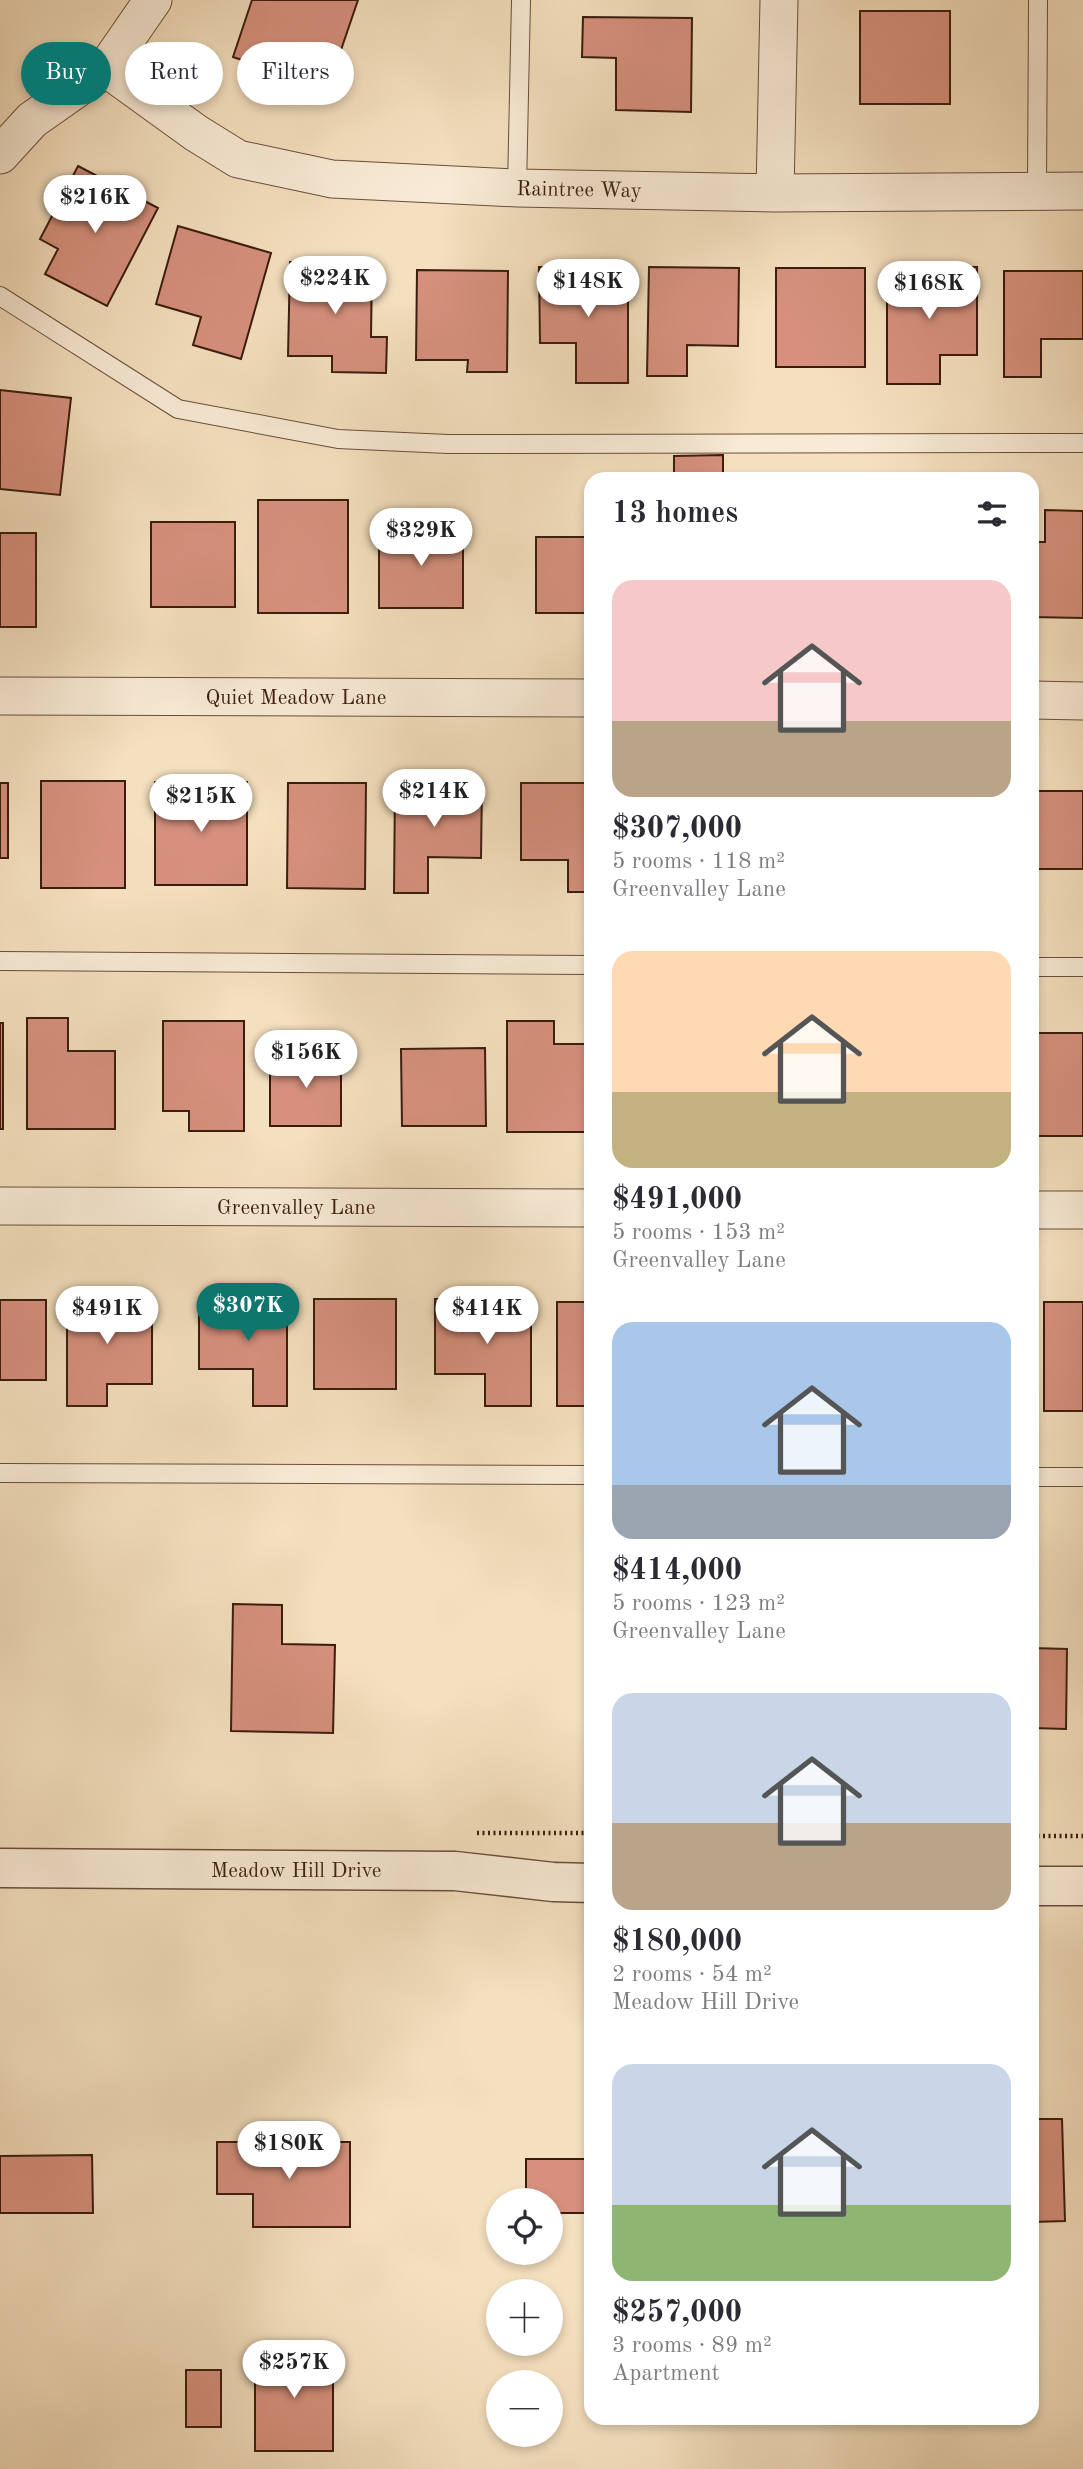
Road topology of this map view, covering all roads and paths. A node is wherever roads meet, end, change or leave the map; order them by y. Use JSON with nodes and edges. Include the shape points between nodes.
{"nodes":[{"id":1,"x":153,"y":0,"type":"edge"},
{"id":2,"x":521,"y":0,"type":"edge"},
{"id":3,"x":779,"y":0,"type":"edge"},
{"id":4,"x":1038,"y":0,"type":"edge"},
{"id":5,"x":111,"y":61,"type":"edge"},
{"id":6,"x":111,"y":72,"type":"edge"},
{"id":7,"x":53,"y":105,"type":"edge"},
{"id":8,"x":0,"y":155,"type":"edge"},
{"id":9,"x":517,"y":188,"type":"junction"},
{"id":10,"x":1083,"y":191,"type":"edge"},
{"id":11,"x":1037,"y":192,"type":"junction"},
{"id":12,"x":775,"y":193,"type":"junction"},
{"id":13,"x":0,"y":296,"type":"edge"},
{"id":14,"x":1083,"y":443,"type":"edge"},
{"id":15,"x":0,"y":696,"type":"edge"},
{"id":16,"x":584,"y":698,"type":"edge"},
{"id":17,"x":1039,"y":701,"type":"edge"},
{"id":18,"x":1083,"y":701,"type":"edge"},
{"id":19,"x":0,"y":961,"type":"edge"},
{"id":20,"x":584,"y":965,"type":"edge"},
{"id":21,"x":1039,"y":967,"type":"edge"},
{"id":22,"x":1083,"y":967,"type":"edge"},
{"id":23,"x":0,"y":1206,"type":"edge"},
{"id":24,"x":584,"y":1208,"type":"edge"},
{"id":25,"x":1039,"y":1210,"type":"edge"},
{"id":26,"x":1083,"y":1210,"type":"edge"},
{"id":27,"x":0,"y":1473,"type":"edge"},
{"id":28,"x":584,"y":1475,"type":"edge"},
{"id":29,"x":1039,"y":1477,"type":"edge"},
{"id":30,"x":1083,"y":1477,"type":"edge"},
{"id":31,"x":1039,"y":1836,"type":"edge"},
{"id":32,"x":1083,"y":1836,"type":"edge"},
{"id":33,"x":0,"y":1868,"type":"edge"},
{"id":34,"x":584,"y":1883,"type":"edge"},
{"id":35,"x":1039,"y":1886,"type":"edge"},
{"id":36,"x":1083,"y":1886,"type":"edge"}],
"edges":[{"from":1,"to":5,"type":"street"},
{"from":2,"to":9,"type":"lane"},
{"from":3,"to":12,"type":"street"},
{"from":4,"to":11,"type":"lane"},
{"from":6,"to":9,"type":"street","name":"Raintree Way","via":[[238,159],[332,179]]},
{"from":7,"to":8,"type":"street","via":[[32,120]]},
{"from":9,"to":12,"type":"street","name":"Raintree Way"},
{"from":10,"to":11,"type":"street","name":"Raintree Way"},
{"from":11,"to":12,"type":"street","name":"Raintree Way"},
{"from":13,"to":14,"type":"lane","via":[[178,409],[338,439],[448,444]]},
{"from":15,"to":16,"type":"street","name":"Quiet Meadow Lane"},
{"from":17,"to":18,"type":"street"},
{"from":19,"to":20,"type":"lane"},
{"from":21,"to":22,"type":"lane"},
{"from":23,"to":24,"type":"street","name":"Greenvalley Lane"},
{"from":25,"to":26,"type":"street"},
{"from":27,"to":28,"type":"lane"},
{"from":29,"to":30,"type":"lane"},
{"from":31,"to":32,"type":"path"},
{"from":33,"to":34,"type":"street","name":"Meadow Hill Drive","via":[[455,1871]]},
{"from":35,"to":36,"type":"street"}]}
